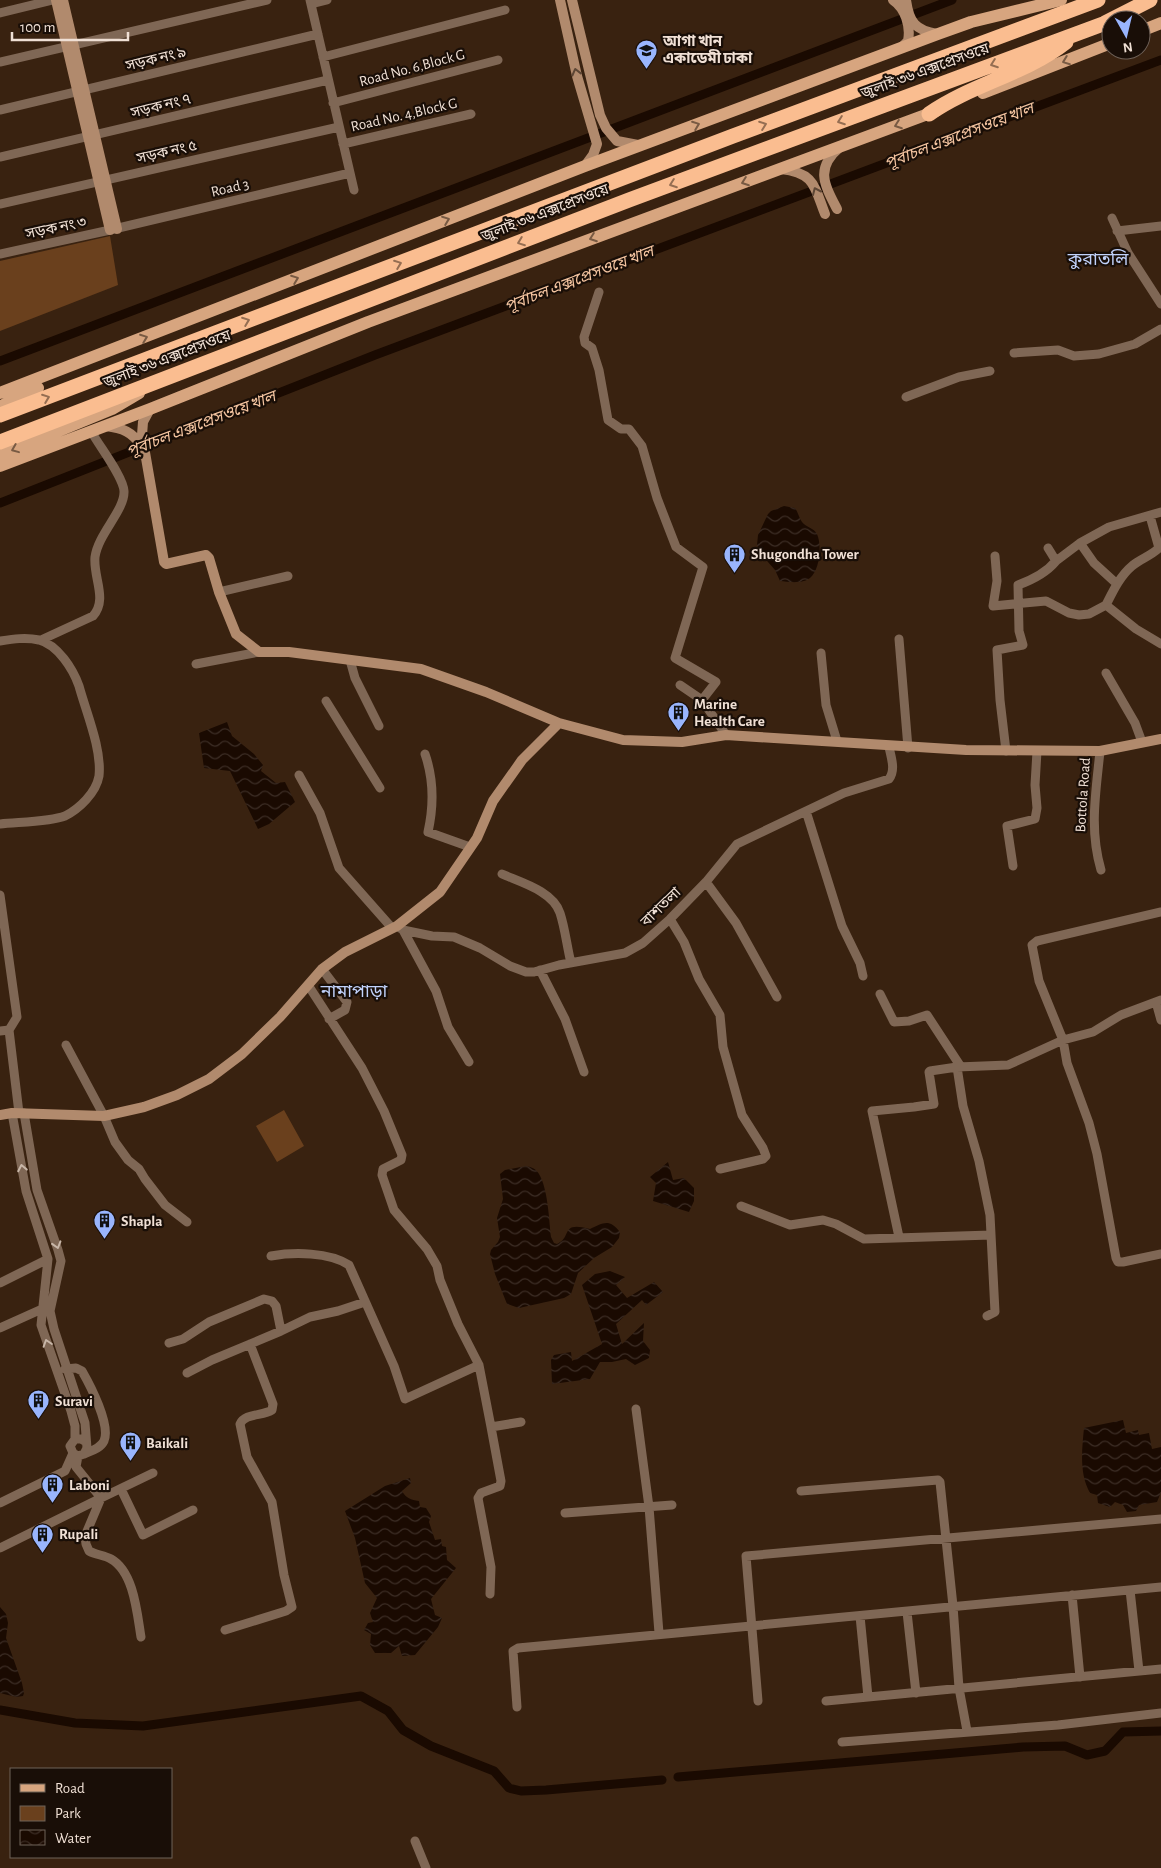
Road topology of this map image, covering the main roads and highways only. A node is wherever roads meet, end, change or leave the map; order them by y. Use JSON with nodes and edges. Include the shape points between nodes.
{"nodes":[{"id":1,"x":1061,"y":0,"type":"edge"},
{"id":2,"x":1098,"y":0,"type":"edge"},
{"id":3,"x":1150,"y":0,"type":"edge"},
{"id":4,"x":1161,"y":5,"type":"edge"},
{"id":5,"x":1131,"y":10,"type":"edge"},
{"id":6,"x":1145,"y":10,"type":"edge"},
{"id":7,"x":1101,"y":24,"type":"edge"},
{"id":8,"x":1084,"y":30,"type":"junction"},
{"id":9,"x":1101,"y":47,"type":"edge"},
{"id":10,"x":929,"y":114,"type":"junction"},
{"id":11,"x":122,"y":347,"type":"junction"},
{"id":12,"x":153,"y":384,"type":"junction"},
{"id":13,"x":0,"y":393,"type":"edge"},
{"id":14,"x":0,"y":407,"type":"edge"},
{"id":15,"x":0,"y":415,"type":"edge"},
{"id":16,"x":0,"y":442,"type":"edge"},
{"id":17,"x":0,"y":455,"type":"edge"},
{"id":18,"x":0,"y":466,"type":"edge"}],
"edges":[{"from":11,"to":1,"type":"main road","one_way":true,"via":[[585,166],[938,34],[971,22]]},
{"from":15,"to":2,"type":"highway","name":"জুলাই ৩৬ এক্সপ্রেসওয়ে","one_way":true},
{"from":3,"to":5,"type":"highway"},
{"from":4,"to":6,"type":"highway"},
{"from":7,"to":8,"type":"highway","name":"জুলাই ৩৬ এক্সপ্রেসওয়ে"},
{"from":8,"to":10,"type":"highway","via":[[1042,60],[953,99]]},
{"from":8,"to":12,"type":"highway","name":"জুলাই ৩৬ এক্সপ্রেসওয়ে","one_way":true,"via":[[629,200]]},
{"from":9,"to":10,"type":"main road","one_way":true},
{"from":10,"to":18,"type":"main road","one_way":true,"via":[[368,322]]},
{"from":11,"to":13,"type":"main road"},
{"from":11,"to":14,"type":"main road","via":[[106,358]]},
{"from":12,"to":16,"type":"highway","name":"জুলাই ৩৬ এক্সপ্রেসওয়ে"},
{"from":12,"to":17,"type":"main road","one_way":true,"via":[[112,409]]}]}
